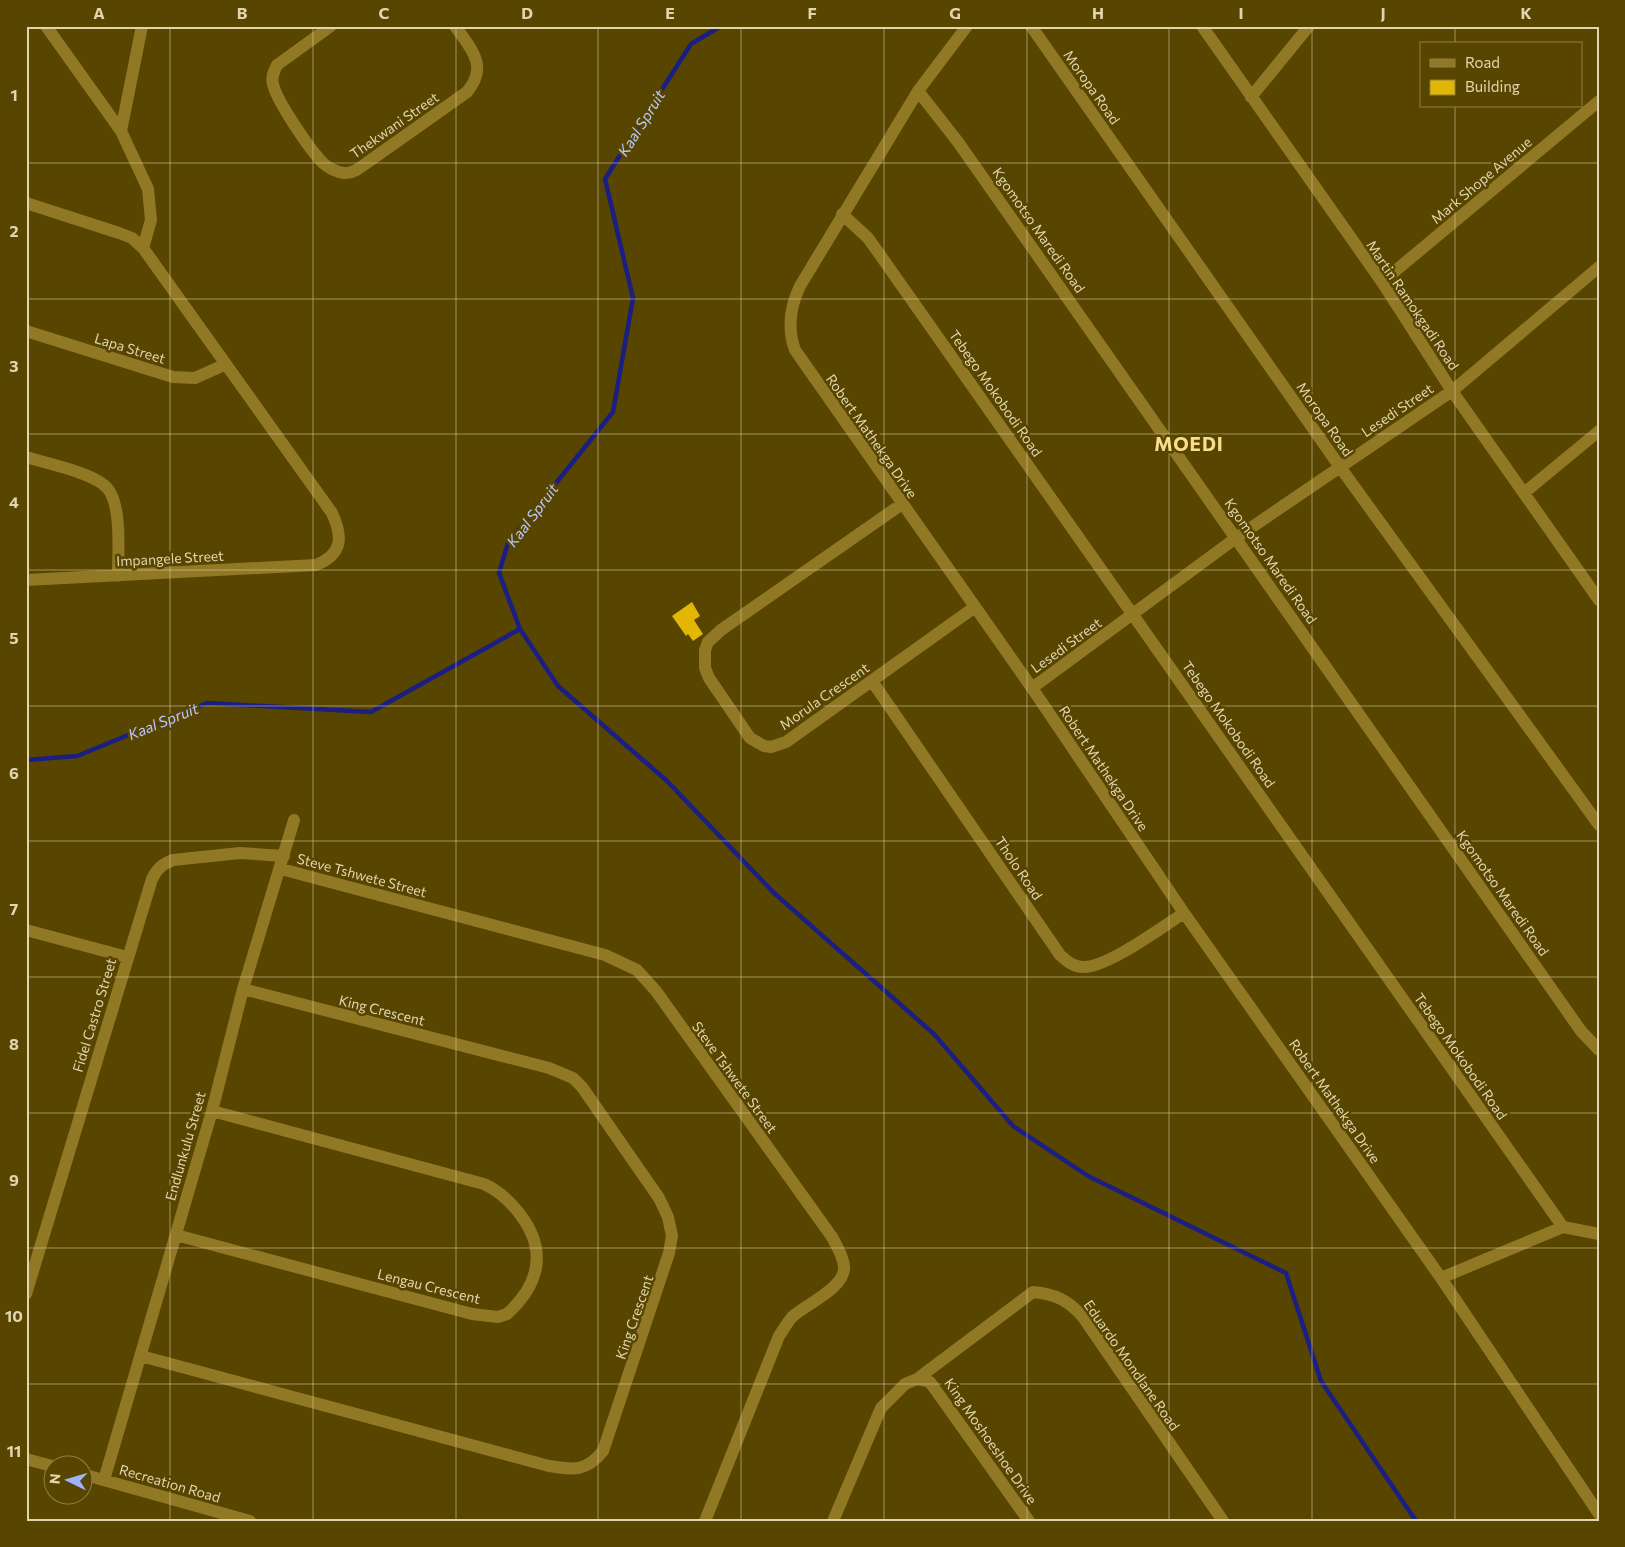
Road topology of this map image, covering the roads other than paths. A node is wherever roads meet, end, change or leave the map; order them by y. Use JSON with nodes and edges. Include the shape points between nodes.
{"nodes":[{"id":1,"x":46,"y":26,"type":"edge"},
{"id":2,"x":142,"y":26,"type":"edge"},
{"id":3,"x":331,"y":26,"type":"edge"},
{"id":4,"x":455,"y":26,"type":"edge"},
{"id":5,"x":967,"y":26,"type":"edge"},
{"id":6,"x":1031,"y":26,"type":"edge"},
{"id":7,"x":1202,"y":26,"type":"edge"},
{"id":8,"x":1309,"y":26,"type":"edge"},
{"id":9,"x":918,"y":90,"type":"junction"},
{"id":10,"x":1251,"y":97,"type":"junction"},
{"id":11,"x":1599,"y":101,"type":"edge"},
{"id":12,"x":121,"y":131,"type":"junction"},
{"id":13,"x":26,"y":203,"type":"edge"},
{"id":14,"x":842,"y":214,"type":"junction"},
{"id":15,"x":143,"y":248,"type":"junction"},
{"id":16,"x":1599,"y":267,"type":"edge"},
{"id":17,"x":1382,"y":282,"type":"junction"},
{"id":18,"x":26,"y":331,"type":"edge"},
{"id":19,"x":224,"y":365,"type":"junction"},
{"id":20,"x":1452,"y":391,"type":"junction"},
{"id":21,"x":1599,"y":431,"type":"edge"},
{"id":22,"x":26,"y":457,"type":"edge"},
{"id":23,"x":1340,"y":466,"type":"junction"},
{"id":24,"x":1524,"y":493,"type":"junction"},
{"id":25,"x":902,"y":504,"type":"junction"},
{"id":26,"x":1236,"y":538,"type":"junction"},
{"id":27,"x":118,"y":576,"type":"junction"},
{"id":28,"x":26,"y":580,"type":"edge"},
{"id":29,"x":1599,"y":600,"type":"edge"},
{"id":30,"x":974,"y":607,"type":"junction"},
{"id":31,"x":1134,"y":614,"type":"junction"},
{"id":32,"x":872,"y":681,"type":"junction"},
{"id":33,"x":1032,"y":688,"type":"junction"},
{"id":34,"x":294,"y":820,"type":"dead end"},
{"id":35,"x":1599,"y":825,"type":"edge"},
{"id":36,"x":284,"y":856,"type":"junction"},
{"id":37,"x":280,"y":869,"type":"junction"},
{"id":38,"x":1184,"y":913,"type":"junction"},
{"id":39,"x":26,"y":930,"type":"edge"},
{"id":40,"x":127,"y":957,"type":"junction"},
{"id":41,"x":243,"y":989,"type":"junction"},
{"id":42,"x":1599,"y":1050,"type":"edge"},
{"id":43,"x":212,"y":1111,"type":"junction"},
{"id":44,"x":1563,"y":1227,"type":"junction"},
{"id":45,"x":1599,"y":1234,"type":"edge"},
{"id":46,"x":176,"y":1235,"type":"junction"},
{"id":47,"x":1441,"y":1278,"type":"junction"},
{"id":48,"x":26,"y":1294,"type":"edge"},
{"id":49,"x":141,"y":1356,"type":"junction"},
{"id":50,"x":917,"y":1379,"type":"junction"},
{"id":51,"x":26,"y":1459,"type":"edge"},
{"id":52,"x":42,"y":1463,"type":"edge"},
{"id":53,"x":92,"y":1477,"type":"edge"},
{"id":54,"x":104,"y":1480,"type":"junction"},
{"id":55,"x":1596,"y":1511,"type":"edge"},
{"id":56,"x":248,"y":1521,"type":"edge"},
{"id":57,"x":705,"y":1521,"type":"edge"},
{"id":58,"x":833,"y":1521,"type":"edge"},
{"id":59,"x":1029,"y":1521,"type":"edge"},
{"id":60,"x":1223,"y":1521,"type":"edge"}],
"edges":[{"from":1,"to":12,"type":"street"},
{"from":2,"to":12,"type":"street"},
{"from":3,"to":4,"type":"street","name":"Thekwani Street","via":[[278,66],[272,83],[315,154],[324,164],[344,173],[353,172],[368,162],[467,92],[475,82],[478,72],[474,53]]},
{"from":5,"to":9,"type":"street","name":"Robert Mathekga Drive"},
{"from":6,"to":23,"type":"street","name":"Moropa Road"},
{"from":7,"to":10,"type":"street","name":"Martin Ramokgadi Road"},
{"from":8,"to":10,"type":"street"},
{"from":9,"to":14,"type":"street","name":"Robert Mathekga Drive"},
{"from":9,"to":26,"type":"street","name":"Kgomotso Maredi Road","via":[[958,142]]},
{"from":10,"to":17,"type":"street","name":"Martin Ramokgadi Road"},
{"from":11,"to":17,"type":"street","name":"Mark Shope Avenue"},
{"from":12,"to":15,"type":"street","via":[[148,188],[151,220]]},
{"from":13,"to":15,"type":"street","via":[[132,238]]},
{"from":14,"to":25,"type":"street","name":"Robert Mathekga Drive","via":[[795,296],[790,318],[791,339],[800,358]]},
{"from":14,"to":31,"type":"street","name":"Tebego Mokobodi Road","via":[[855,224],[878,252]]},
{"from":15,"to":19,"type":"street"},
{"from":16,"to":20,"type":"street","name":"Lesedi Street"},
{"from":17,"to":20,"type":"street","name":"Martin Ramokgadi Road"},
{"from":18,"to":19,"type":"street","name":"Lapa Street","via":[[173,377],[195,378]]},
{"from":19,"to":27,"type":"street","name":"Impangele Street","via":[[332,514],[338,526],[336,550],[330,559],[316,565]]},
{"from":20,"to":23,"type":"street","name":"Lesedi Street"},
{"from":20,"to":24,"type":"street","name":"Martin Ramokgadi Road"},
{"from":21,"to":24,"type":"street"},
{"from":22,"to":27,"type":"street","via":[[89,477],[108,489],[117,521]]},
{"from":23,"to":26,"type":"street","name":"Lesedi Street"},
{"from":23,"to":35,"type":"street","name":"Moropa Road"},
{"from":24,"to":29,"type":"street","name":"Martin Ramokgadi Road"},
{"from":25,"to":30,"type":"street","name":"Robert Mathekga Drive"},
{"from":25,"to":32,"type":"street","name":"Morula Crescent","via":[[721,630],[708,642],[705,650],[705,668],[709,678],[750,738],[764,746],[786,742]]},
{"from":26,"to":31,"type":"street","name":"Lesedi Street"},
{"from":26,"to":42,"type":"street","name":"Kgomotso Maredi Road","via":[[1581,1031]]},
{"from":27,"to":28,"type":"street","name":"Impangele Street"},
{"from":30,"to":32,"type":"street","name":"Morula Crescent"},
{"from":30,"to":33,"type":"street","name":"Robert Mathekga Drive"},
{"from":31,"to":33,"type":"street","name":"Lesedi Street"},
{"from":31,"to":44,"type":"street","name":"Tebego Mokobodi Road"},
{"from":32,"to":38,"type":"street","name":"Tholo Road","via":[[1054,947],[1070,964],[1083,967],[1100,965]]},
{"from":33,"to":38,"type":"street","name":"Robert Mathekga Drive"},
{"from":34,"to":36,"type":"street","name":"Endlunkulu Street"},
{"from":36,"to":37,"type":"street","name":"Endlunkulu Street"},
{"from":36,"to":40,"type":"street","name":"Fidel Castro Street","via":[[240,853],[164,863],[152,879]]},
{"from":37,"to":41,"type":"street","name":"Endlunkulu Street"},
{"from":37,"to":57,"type":"street","name":"Steve Tshwete Street","via":[[606,954],[637,970],[656,991],[832,1237],[843,1260],[842,1276],[833,1287],[793,1316],[779,1336]]},
{"from":38,"to":47,"type":"street","name":"Robert Mathekga Drive"},
{"from":39,"to":40,"type":"street"},
{"from":40,"to":48,"type":"street","name":"Fidel Castro Street"},
{"from":41,"to":43,"type":"street","name":"Endlunkulu Street"},
{"from":41,"to":49,"type":"street","name":"King Crescent","via":[[549,1068],[573,1078],[648,1182],[668,1216],[672,1236],[664,1274],[603,1450],[595,1461],[576,1469],[549,1466]]},
{"from":43,"to":46,"type":"street","name":"Endlunkulu Street"},
{"from":43,"to":46,"type":"street","name":"Lengau Crescent","via":[[484,1184],[509,1200],[530,1227],[539,1252],[536,1268],[524,1298],[511,1311],[498,1317],[485,1316]]},
{"from":44,"to":45,"type":"street"},
{"from":44,"to":47,"type":"street"},
{"from":46,"to":49,"type":"street","name":"Endlunkulu Street"},
{"from":47,"to":55,"type":"street","name":"Robert Mathekga Drive"},
{"from":49,"to":54,"type":"street","name":"Endlunkulu Street"},
{"from":50,"to":58,"type":"street","via":[[905,1384],[881,1408]]},
{"from":50,"to":59,"type":"street","name":"King Moshoeshoe Drive","via":[[930,1382]]},
{"from":50,"to":60,"type":"street","name":"Eduardo Mondlane Road","via":[[1033,1292],[1062,1298],[1083,1317]]},
{"from":51,"to":52,"type":"street"},
{"from":53,"to":54,"type":"street","name":"Recreation Road"},
{"from":54,"to":56,"type":"street","name":"Recreation Road"}]}
